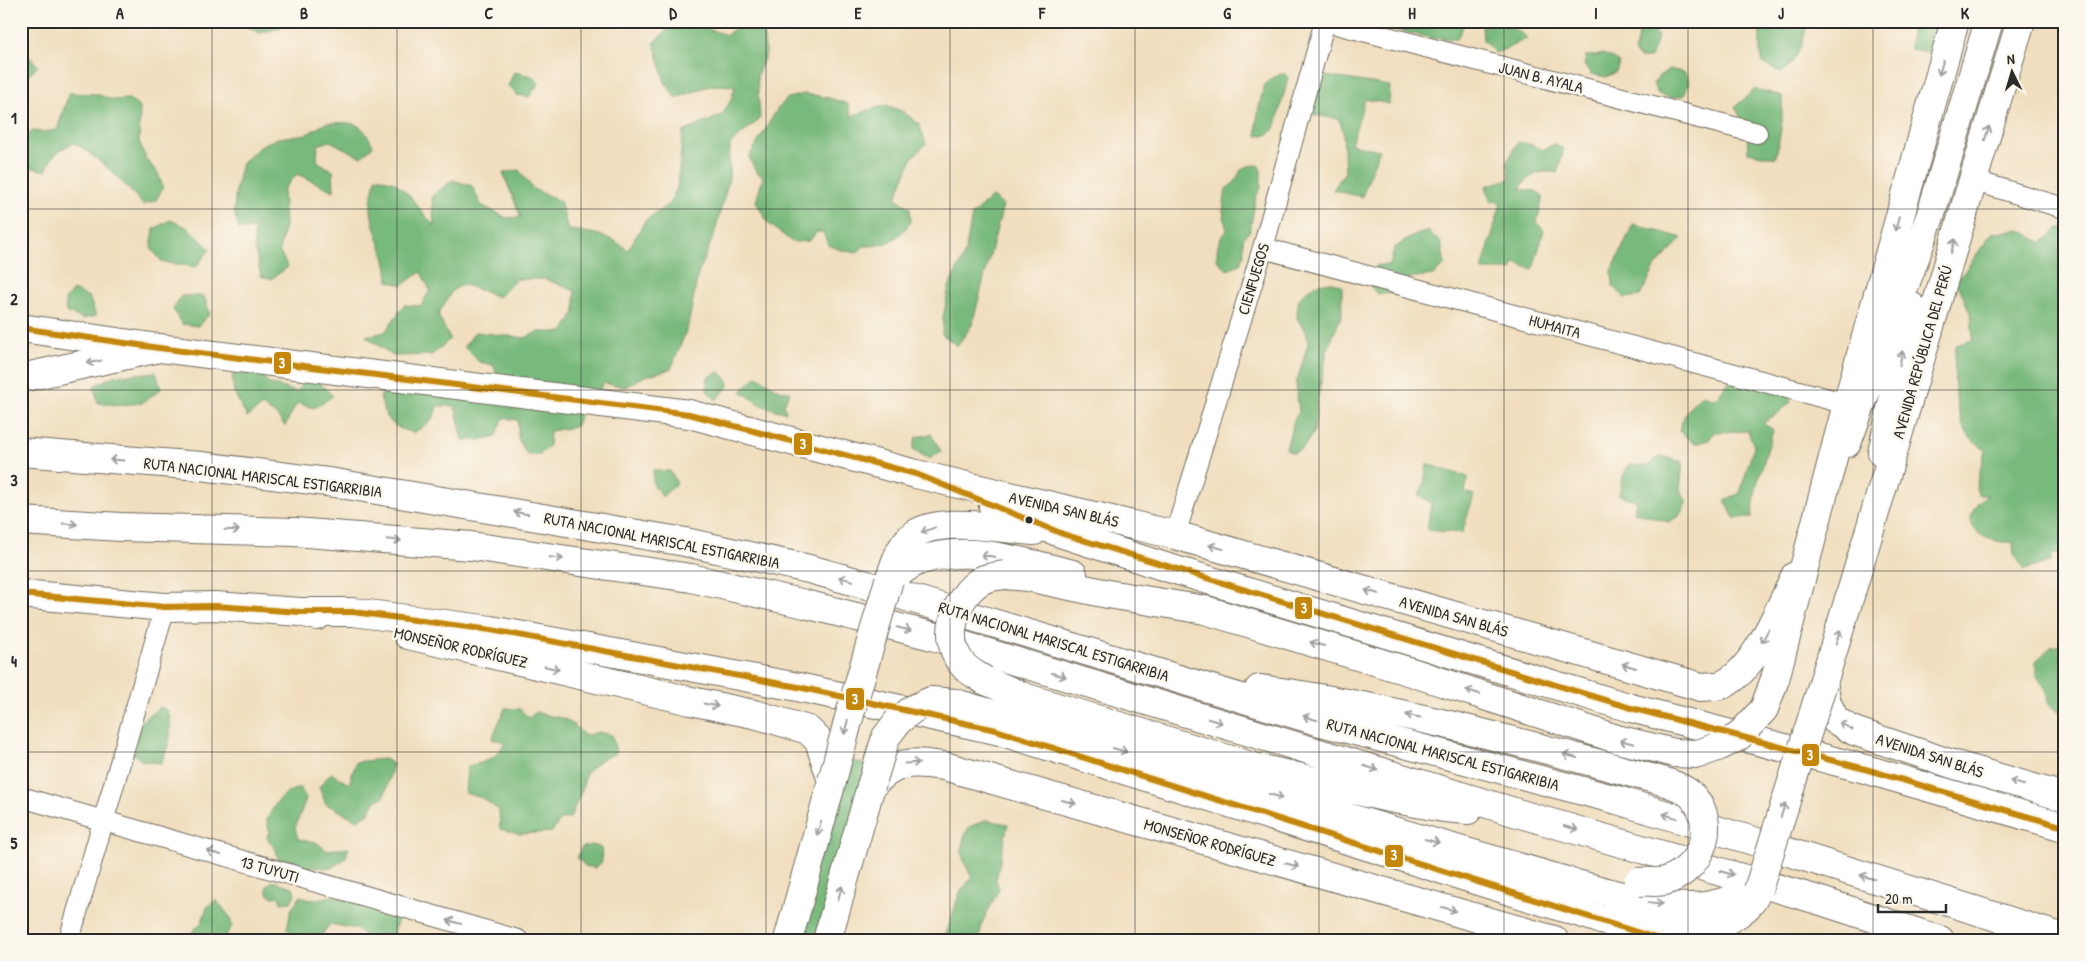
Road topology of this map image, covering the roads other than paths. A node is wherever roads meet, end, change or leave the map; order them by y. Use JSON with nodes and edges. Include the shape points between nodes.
{"nodes":[{"id":1,"x":1325,"y":21,"type":"edge"},
{"id":2,"x":1955,"y":21,"type":"edge"},
{"id":3,"x":1989,"y":21,"type":"edge"},
{"id":4,"x":2021,"y":21,"type":"edge"},
{"id":5,"x":1757,"y":133,"type":"dead end"},
{"id":6,"x":1972,"y":180,"type":"junction"},
{"id":7,"x":2064,"y":208,"type":"edge"},
{"id":8,"x":1931,"y":214,"type":"junction"},
{"id":9,"x":1262,"y":248,"type":"junction"},
{"id":10,"x":21,"y":328,"type":"edge"},
{"id":11,"x":159,"y":348,"type":"junction"},
{"id":12,"x":21,"y":378,"type":"edge"},
{"id":13,"x":1847,"y":404,"type":"junction"},
{"id":14,"x":21,"y":452,"type":"edge"},
{"id":15,"x":916,"y":474,"type":"junction"},
{"id":16,"x":21,"y":521,"type":"edge"},
{"id":17,"x":1063,"y":534,"type":"junction"},
{"id":18,"x":1175,"y":535,"type":"junction"},
{"id":19,"x":1810,"y":545,"type":"junction"},
{"id":20,"x":1860,"y":560,"type":"junction"},
{"id":21,"x":889,"y":580,"type":"junction"},
{"id":22,"x":21,"y":594,"type":"edge"},
{"id":23,"x":165,"y":606,"type":"junction"},
{"id":24,"x":1204,"y":610,"type":"junction"},
{"id":25,"x":300,"y":612,"type":"junction"},
{"id":26,"x":1178,"y":678,"type":"junction"},
{"id":27,"x":1823,"y":683,"type":"junction"},
{"id":28,"x":832,"y":781,"type":"junction"},
{"id":29,"x":871,"y":786,"type":"junction"},
{"id":30,"x":21,"y":797,"type":"edge"},
{"id":31,"x":2064,"y":797,"type":"edge"},
{"id":32,"x":1524,"y":814,"type":"junction"},
{"id":33,"x":104,"y":821,"type":"junction"},
{"id":34,"x":2064,"y":827,"type":"edge"},
{"id":35,"x":1474,"y":853,"type":"junction"},
{"id":36,"x":1758,"y":890,"type":"junction"},
{"id":37,"x":1601,"y":920,"type":"junction"},
{"id":38,"x":1541,"y":938,"type":"edge"},
{"id":39,"x":2064,"y":938,"type":"edge"},
{"id":40,"x":70,"y":940,"type":"edge"},
{"id":41,"x":518,"y":940,"type":"edge"},
{"id":42,"x":788,"y":940,"type":"edge"},
{"id":43,"x":827,"y":940,"type":"edge"},
{"id":44,"x":1663,"y":940,"type":"edge"},
{"id":45,"x":1940,"y":940,"type":"edge"}],
"edges":[{"from":1,"to":5,"type":"street","name":"JUAN B. AYALA"},
{"from":1,"to":9,"type":"street","name":"CIENFUEGOS"},
{"from":2,"to":13,"type":"main road","one_way":true},
{"from":3,"to":8,"type":"main road"},
{"from":6,"to":4,"type":"main road","name":"AVENIDA REPÚBLICA DEL PERÚ","one_way":true},
{"from":6,"to":7,"type":"street"},
{"from":20,"to":6,"type":"main road","name":"AVENIDA REPÚBLICA DEL PERÚ","one_way":true},
{"from":8,"to":19,"type":"main road"},
{"from":20,"to":8,"type":"main road","one_way":true},
{"from":9,"to":13,"type":"street","name":"HUMAITA"},
{"from":9,"to":18,"type":"street","name":"CIENFUEGOS"},
{"from":10,"to":11,"type":"main road","name":"AVENIDA SAN BLÁS"},
{"from":11,"to":12,"type":"main road","one_way":true},
{"from":11,"to":15,"type":"main road","name":"AVENIDA SAN BLÁS","via":[[688,414]]},
{"from":13,"to":19,"type":"main road"},
{"from":26,"to":14,"type":"main road","name":"RUTA NACIONAL MARISCAL ESTIGARRIBIA","one_way":true,"via":[[866,584],[685,542],[335,483],[201,466]]},
{"from":15,"to":17,"type":"main road"},
{"from":15,"to":18,"type":"main road","name":"AVENIDA SAN BLÁS"},
{"from":16,"to":32,"type":"main road","name":"RUTA NACIONAL MARISCAL ESTIGARRIBIA","one_way":true,"via":[[296,532],[462,545],[691,578],[932,636]]},
{"from":17,"to":21,"type":"main road","one_way":true,"via":[[948,524],[926,529],[908,540]]},
{"from":17,"to":34,"type":"main road","via":[[1622,705],[1865,769]]},
{"from":19,"to":18,"type":"main road","name":"AVENIDA SAN BLÁS","one_way":true,"via":[[1763,642],[1742,669],[1724,684],[1701,688]]},
{"from":19,"to":24,"type":"main road","one_way":true,"bridge":true,"via":[[1775,680],[1764,709],[1738,737],[1698,754],[1675,753],[1617,739]]},
{"from":27,"to":20,"type":"main road","name":"AVENIDA REPÚBLICA DEL PERÚ","one_way":true},
{"from":24,"to":21,"type":"main road","one_way":true,"via":[[1010,558],[953,552],[917,561]]},
{"from":21,"to":28,"type":"main road","one_way":true,"bridge":true},
{"from":22,"to":23,"type":"main road","name":"MONSEÑOR RODRÍGUEZ"},
{"from":23,"to":25,"type":"main road","name":"MONSEÑOR RODRÍGUEZ"},
{"from":23,"to":33,"type":"street"},
{"from":24,"to":32,"type":"main road","bridge":true,"via":[[1005,575],[983,580],[967,593],[952,621],[953,648],[964,667],[984,680],[1027,698],[1254,767],[1444,808]]},
{"from":25,"to":28,"type":"main road","name":"MONSEÑOR RODRÍGUEZ","one_way":true,"via":[[794,724],[808,730],[820,741]]},
{"from":25,"to":37,"type":"main road","via":[[354,612],[491,630],[798,687],[996,730]]},
{"from":35,"to":26,"type":"main road","one_way":true,"bridge":true,"via":[[1638,882],[1665,881],[1686,870],[1698,857],[1705,836],[1702,810],[1692,796],[1679,787],[1454,725],[1279,691]]},
{"from":39,"to":26,"type":"main road","name":"RUTA NACIONAL MARISCAL ESTIGARRIBIA","one_way":true,"via":[[1617,800],[1321,722]]},
{"from":31,"to":27,"type":"main road","name":"AVENIDA SAN BLÁS","one_way":true,"via":[[1854,731],[1835,720]]},
{"from":36,"to":27,"type":"main road","name":"AVENIDA REPÚBLICA DEL PERÚ","one_way":true,"bridge":true},
{"from":28,"to":42,"type":"main road","one_way":true},
{"from":29,"to":35,"type":"main road","one_way":true,"bridge":true,"via":[[886,737],[898,721],[931,701],[955,702]]},
{"from":29,"to":38,"type":"main road","name":"MONSEÑOR RODRÍGUEZ","one_way":true,"via":[[888,770],[905,763],[944,766]]},
{"from":43,"to":29,"type":"main road","one_way":true},
{"from":30,"to":33,"type":"street","name":"13 TUYUTI"},
{"from":32,"to":45,"type":"main road","name":"RUTA NACIONAL MARISCAL ESTIGARRIBIA","one_way":true,"via":[[1818,900]]},
{"from":33,"to":40,"type":"street"},
{"from":41,"to":33,"type":"street","name":"13 TUYUTI","one_way":true},
{"from":35,"to":36,"type":"main road","one_way":true,"via":[[1646,902],[1695,907]]},
{"from":36,"to":37,"type":"main road","name":"AVENIDA REPÚBLICA DEL PERÚ","via":[[1753,903],[1728,921],[1697,928],[1666,928]]},
{"from":37,"to":44,"type":"main road"}]}
